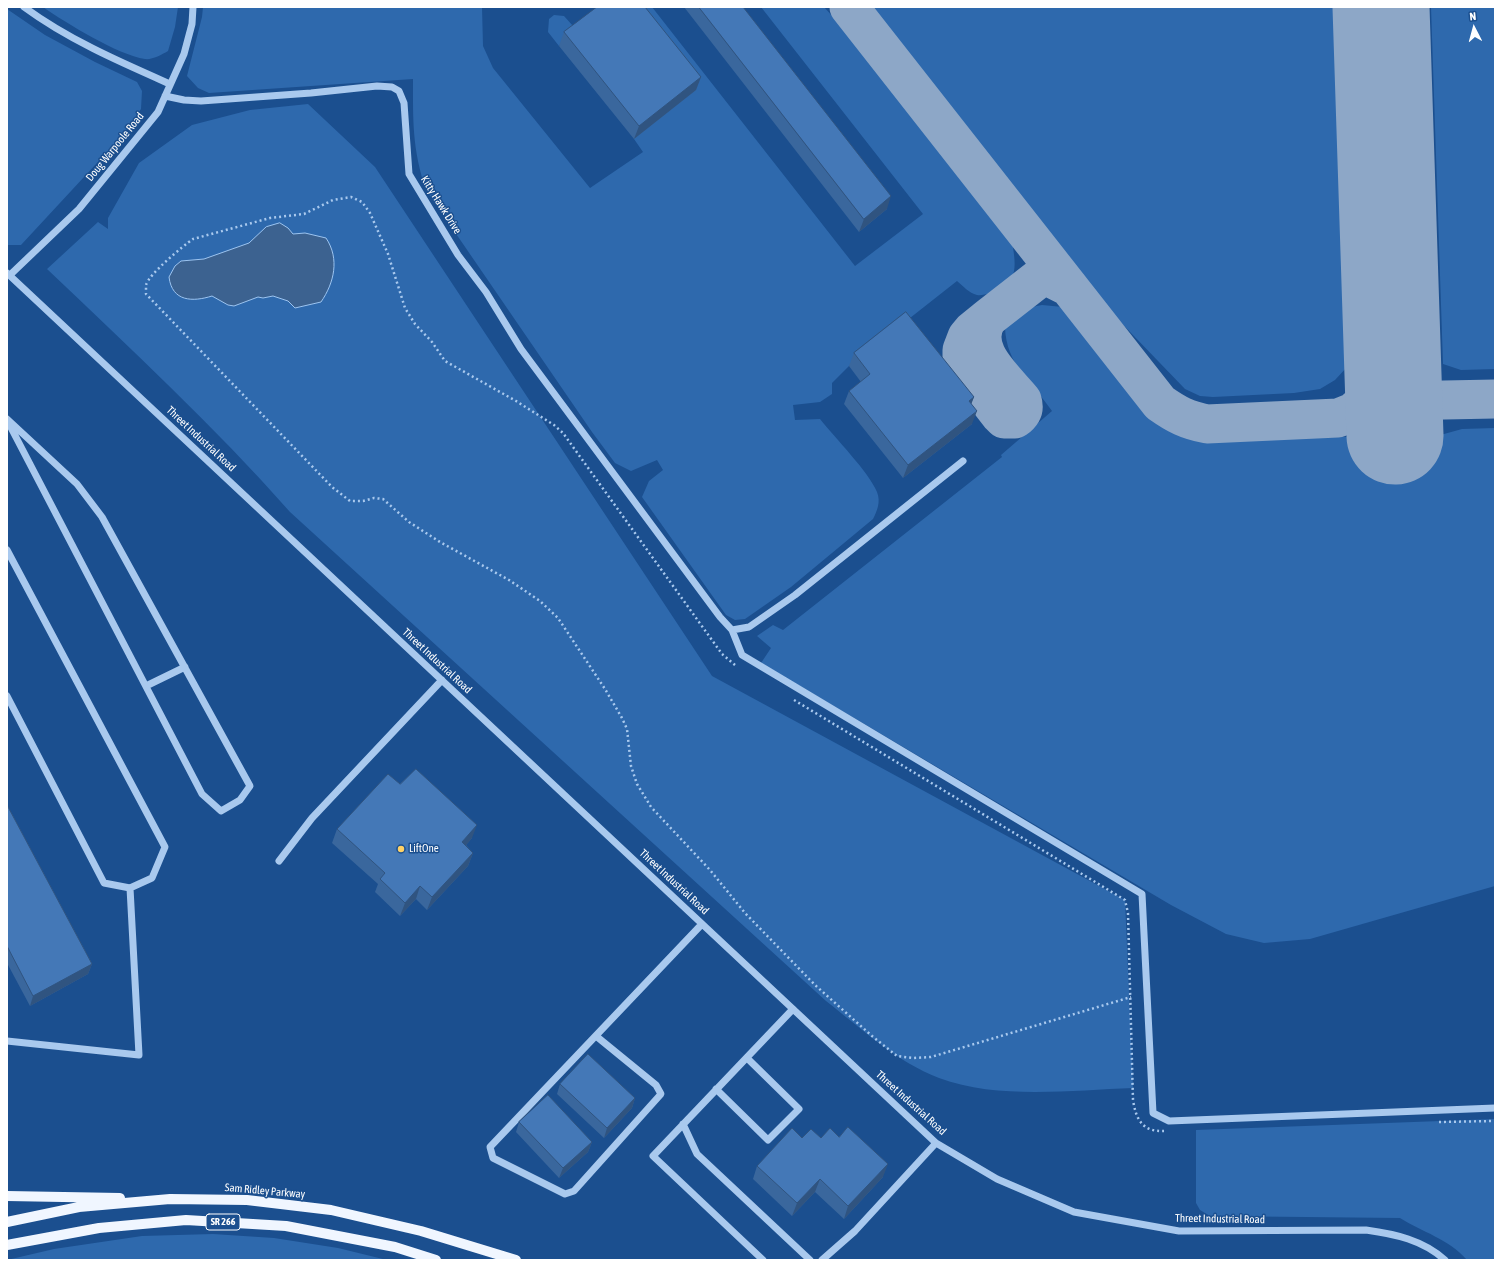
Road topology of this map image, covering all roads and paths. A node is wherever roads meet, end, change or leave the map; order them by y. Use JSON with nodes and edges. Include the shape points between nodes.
{"nodes":[{"id":1,"x":24,"y":7,"type":"edge"},
{"id":2,"x":193,"y":7,"type":"edge"},
{"id":3,"x":170,"y":84,"type":"junction"},
{"id":4,"x":165,"y":96,"type":"junction"},
{"id":5,"x":8,"y":274,"type":"edge"},
{"id":6,"x":7,"y":420,"type":"edge"},
{"id":7,"x":963,"y":461,"type":"dead end"},
{"id":8,"x":7,"y":550,"type":"edge"},
{"id":9,"x":732,"y":630,"type":"junction"},
{"id":10,"x":738,"y":666,"type":"dead end"},
{"id":11,"x":185,"y":667,"type":"junction"},
{"id":12,"x":442,"y":680,"type":"junction"},
{"id":13,"x":146,"y":686,"type":"junction"},
{"id":14,"x":7,"y":696,"type":"edge"},
{"id":15,"x":792,"y":699,"type":"dead end"},
{"id":16,"x":279,"y":861,"type":"dead end"},
{"id":17,"x":130,"y":888,"type":"junction"},
{"id":18,"x":702,"y":924,"type":"junction"},
{"id":19,"x":793,"y":1009,"type":"junction"},
{"id":20,"x":596,"y":1036,"type":"junction"},
{"id":21,"x":7,"y":1041,"type":"edge"},
{"id":22,"x":746,"y":1058,"type":"junction"},
{"id":23,"x":716,"y":1089,"type":"junction"},
{"id":24,"x":1495,"y":1108,"type":"edge"},
{"id":25,"x":683,"y":1124,"type":"junction"},
{"id":26,"x":936,"y":1143,"type":"junction"},
{"id":27,"x":7,"y":1196,"type":"edge"},
{"id":28,"x":170,"y":1199,"type":"junction"},
{"id":29,"x":7,"y":1222,"type":"edge"},
{"id":30,"x":7,"y":1245,"type":"edge"},
{"id":31,"x":436,"y":1260,"type":"edge"},
{"id":32,"x":516,"y":1260,"type":"edge"},
{"id":33,"x":763,"y":1260,"type":"edge"},
{"id":34,"x":810,"y":1260,"type":"edge"},
{"id":35,"x":823,"y":1260,"type":"edge"},
{"id":36,"x":1444,"y":1260,"type":"edge"}],
"edges":[{"from":1,"to":3,"type":"street","via":[[46,23],[109,57]]},
{"from":2,"to":3,"type":"street","name":"Doug Warpoole Road","via":[[192,24],[184,54]]},
{"from":3,"to":4,"type":"street","name":"Doug Warpoole Road"},
{"from":4,"to":5,"type":"street","name":"Doug Warpoole Road","via":[[158,112],[79,209]]},
{"from":4,"to":9,"type":"street","name":"Kitty Hawk Drive","via":[[201,100],[377,86],[392,87],[399,92],[404,102],[409,174],[458,255],[486,292],[522,349]]},
{"from":5,"to":12,"type":"street","name":"Threet Industrial Road"},
{"from":6,"to":11,"type":"street","via":[[77,484],[102,517]]},
{"from":6,"to":13,"type":"street"},
{"from":7,"to":9,"type":"street","via":[[795,595],[749,627]]},
{"from":8,"to":17,"type":"street","via":[[165,847],[152,878]]},
{"from":9,"to":24,"type":"street","via":[[742,655],[1142,894],[1152,1113],[1169,1121]]},
{"from":10,"to":15,"type":"path","via":[[722,654],[563,433],[516,401],[445,361],[415,324],[405,308],[388,254],[370,213],[362,202],[351,197],[333,200],[304,214],[270,218],[193,239],[146,284],[146,294],[332,487],[350,501],[383,499],[409,522],[509,580],[540,601],[558,618],[622,718],[627,729],[631,766],[651,807],[710,870],[745,913],[815,985],[897,1056],[931,1057],[1131,998],[1128,913],[1125,900]]},
{"from":11,"to":13,"type":"street"},
{"from":11,"to":13,"type":"street","via":[[250,786],[240,800],[221,811],[202,794]]},
{"from":12,"to":16,"type":"street","via":[[312,818]]},
{"from":12,"to":18,"type":"street","name":"Threet Industrial Road"},
{"from":14,"to":17,"type":"street","via":[[104,883]]},
{"from":17,"to":21,"type":"street","via":[[139,1055]]},
{"from":18,"to":19,"type":"street","name":"Threet Industrial Road"},
{"from":18,"to":20,"type":"street"},
{"from":19,"to":22,"type":"street"},
{"from":19,"to":26,"type":"street","name":"Threet Industrial Road"},
{"from":20,"to":20,"type":"street","via":[[490,1147],[492,1158],[565,1194],[574,1191],[661,1094],[656,1085]]},
{"from":22,"to":23,"type":"street"},
{"from":22,"to":23,"type":"street","via":[[799,1110],[768,1140]]},
{"from":23,"to":25,"type":"street"},
{"from":25,"to":33,"type":"street","via":[[653,1156]]},
{"from":25,"to":34,"type":"street","via":[[697,1154]]},
{"from":26,"to":35,"type":"street","via":[[855,1231]]},
{"from":26,"to":36,"type":"street","name":"Threet Industrial Road","via":[[997,1179],[1074,1212],[1179,1231],[1366,1230],[1394,1234],[1418,1242]]},
{"from":27,"to":28,"type":"main road"},
{"from":28,"to":29,"type":"main road","name":"Sam Ridley Parkway","number":"SR 266","via":[[79,1207]]},
{"from":28,"to":32,"type":"main road","name":"Sam Ridley Parkway","number":"SR 266","via":[[247,1200],[331,1210],[421,1231]]},
{"from":30,"to":31,"type":"main road","number":"SR 266","via":[[99,1228],[186,1220],[286,1226],[394,1247]]}]}
